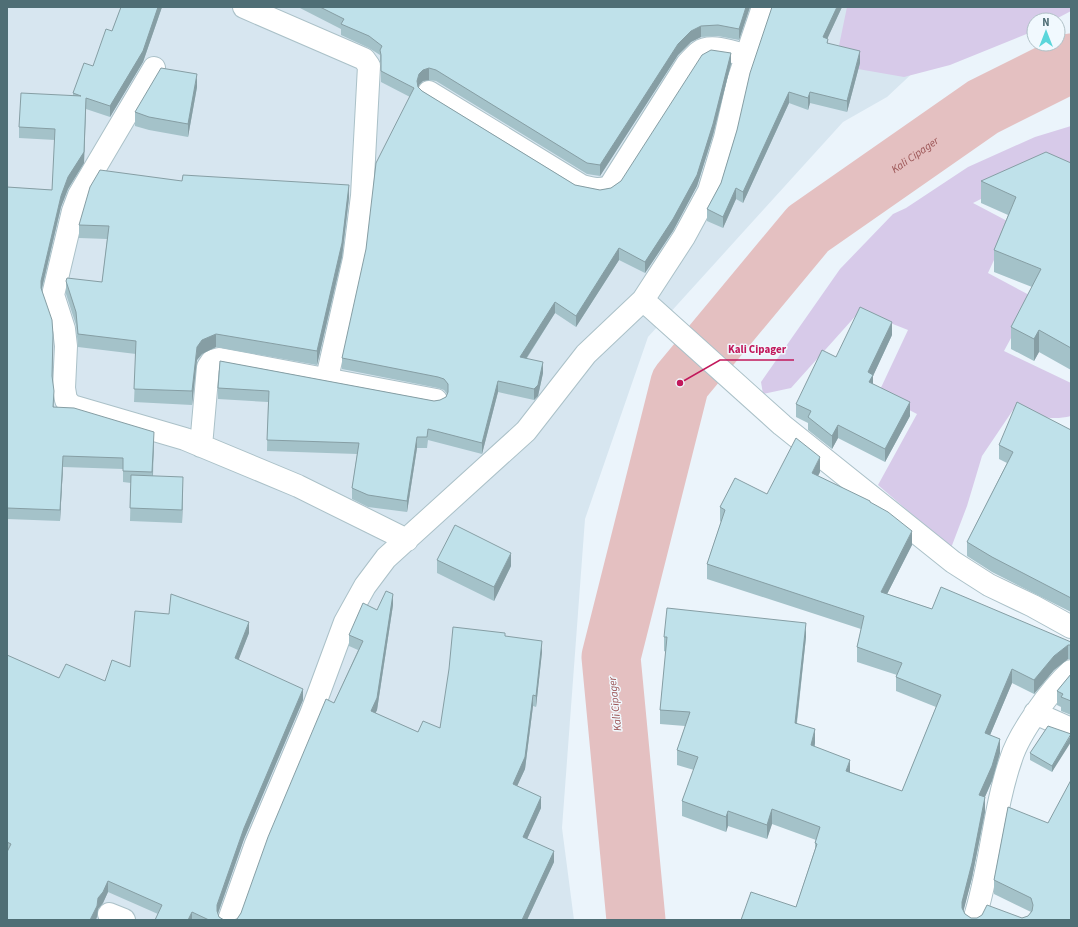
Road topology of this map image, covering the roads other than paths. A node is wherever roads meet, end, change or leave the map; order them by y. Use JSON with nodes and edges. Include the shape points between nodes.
{"nodes":[{"id":1,"x":244,"y":7,"type":"edge"},
{"id":2,"x":763,"y":7,"type":"edge"},
{"id":3,"x":746,"y":55,"type":"junction"},
{"id":4,"x":154,"y":68,"type":"dead end"},
{"id":5,"x":429,"y":92,"type":"dead end"},
{"id":6,"x":642,"y":300,"type":"junction"},
{"id":7,"x":327,"y":378,"type":"junction"},
{"id":8,"x":436,"y":400,"type":"edge"},
{"id":9,"x":201,"y":446,"type":"junction"},
{"id":10,"x":407,"y":540,"type":"junction"},
{"id":11,"x":1071,"y":628,"type":"edge"},
{"id":12,"x":1071,"y":671,"type":"edge"},
{"id":13,"x":1035,"y":713,"type":"junction"},
{"id":14,"x":1071,"y":729,"type":"edge"},
{"id":15,"x":977,"y":911,"type":"edge"},
{"id":16,"x":1000,"y":911,"type":"edge"},
{"id":17,"x":229,"y":920,"type":"edge"}],
"edges":[{"from":1,"to":7,"type":"street","via":[[364,59],[370,66],[362,196],[354,259]]},
{"from":2,"to":3,"type":"street"},
{"from":3,"to":5,"type":"street","via":[[714,48],[699,52],[683,70],[610,186],[604,190],[582,186]]},
{"from":3,"to":6,"type":"street","via":[[709,191],[684,237]]},
{"from":4,"to":9,"type":"street","via":[[73,211],[53,295],[64,328],[64,388],[66,400],[72,406]]},
{"from":6,"to":10,"type":"street","via":[[586,354],[526,431]]},
{"from":6,"to":11,"type":"street","via":[[782,425],[953,562],[989,585]]},
{"from":7,"to":8,"type":"street"},
{"from":7,"to":9,"type":"street","via":[[224,359],[212,361],[208,367]]},
{"from":9,"to":10,"type":"street","via":[[298,486]]},
{"from":10,"to":17,"type":"street","via":[[386,558],[365,586],[345,622],[312,714],[256,844]]},
{"from":12,"to":13,"type":"street"},
{"from":13,"to":14,"type":"street"},
{"from":13,"to":15,"type":"street","via":[[1011,758]]},
{"from":15,"to":16,"type":"street"}]}
